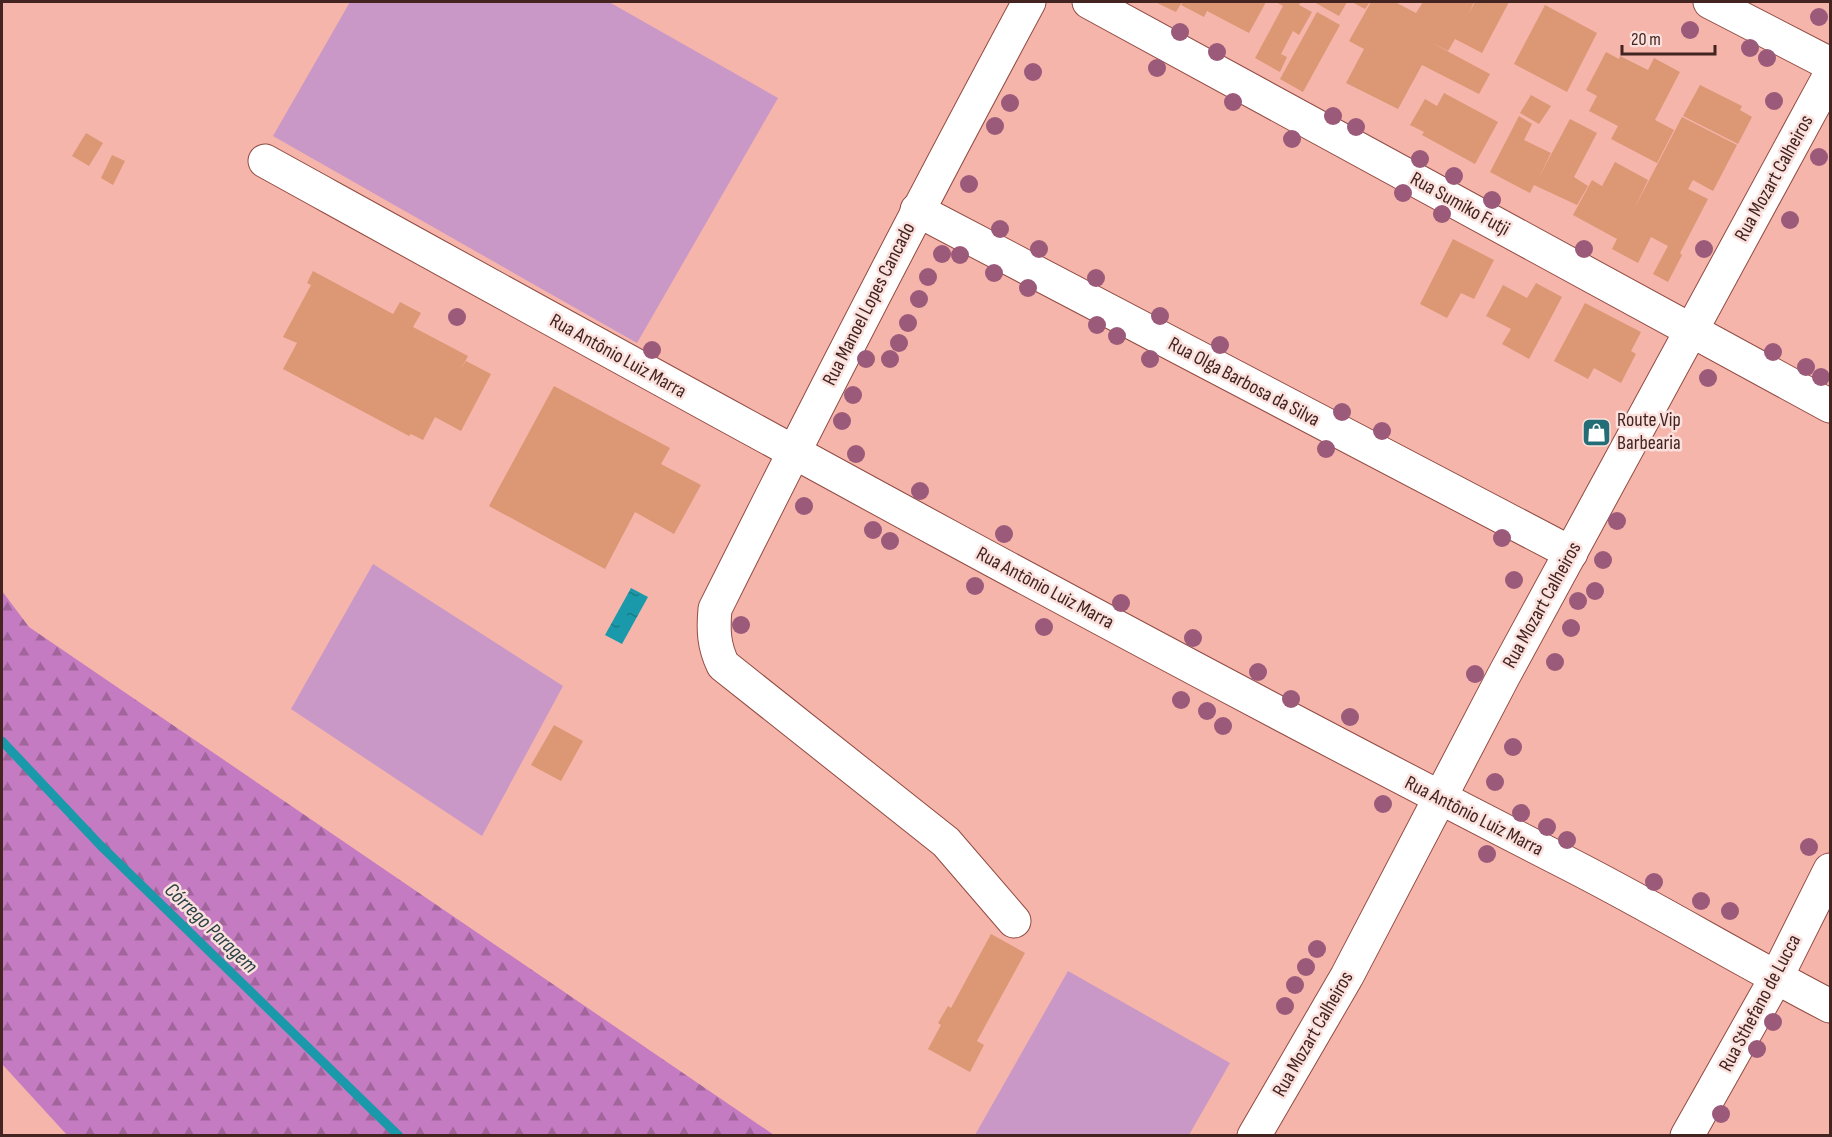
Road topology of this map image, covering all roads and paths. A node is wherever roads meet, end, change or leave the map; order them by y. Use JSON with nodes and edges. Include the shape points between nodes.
{"nodes":[{"id":1,"x":1029,"y":2,"type":"edge"},
{"id":2,"x":1089,"y":2,"type":"edge"},
{"id":3,"x":1710,"y":2,"type":"edge"},
{"id":4,"x":1830,"y":64,"type":"edge"},
{"id":5,"x":1830,"y":75,"type":"edge"},
{"id":6,"x":265,"y":161,"type":"dead end"},
{"id":7,"x":916,"y":210,"type":"junction"},
{"id":8,"x":1692,"y":330,"type":"junction"},
{"id":9,"x":1830,"y":406,"type":"edge"},
{"id":10,"x":793,"y":452,"type":"junction"},
{"id":11,"x":1571,"y":553,"type":"junction"},
{"id":12,"x":1440,"y":800,"type":"junction"},
{"id":13,"x":1830,"y":870,"type":"edge"},
{"id":14,"x":1014,"y":921,"type":"dead end"},
{"id":15,"x":1776,"y":978,"type":"junction"},
{"id":16,"x":1830,"y":1006,"type":"edge"},
{"id":17,"x":1254,"y":1136,"type":"edge"},
{"id":18,"x":1688,"y":1136,"type":"edge"}],
"edges":[{"from":1,"to":7,"type":"street","name":"Rua Manoel Lopes Cancado"},
{"from":2,"to":8,"type":"street","name":"Rua Sumiko Futji"},
{"from":3,"to":4,"type":"street"},
{"from":5,"to":8,"type":"street","name":"Rua Mozart Calheiros"},
{"from":6,"to":10,"type":"street","name":"Rua Antônio Luiz Marra"},
{"from":7,"to":10,"type":"street","name":"Rua Manoel Lopes Cancado"},
{"from":7,"to":11,"type":"street","name":"Rua Olga Barbosa da Silva"},
{"from":8,"to":9,"type":"street","name":"Rua Sumiko Futji"},
{"from":8,"to":11,"type":"street","name":"Rua Mozart Calheiros"},
{"from":10,"to":12,"type":"street","name":"Rua Antônio Luiz Marra"},
{"from":10,"to":14,"type":"street","name":"Rua Manoel Lopes Cancado","via":[[715,609],[714,647],[723,665],[946,842]]},
{"from":11,"to":12,"type":"street","name":"Rua Mozart Calheiros"},
{"from":12,"to":15,"type":"street","name":"Rua Antônio Luiz Marra","via":[[1575,867]]},
{"from":12,"to":17,"type":"street","name":"Rua Mozart Calheiros","via":[[1347,976]]},
{"from":13,"to":15,"type":"street","name":"Rua Sthefano de Lucca"},
{"from":15,"to":16,"type":"street","name":"Rua Antônio Luiz Marra"},
{"from":15,"to":18,"type":"street","name":"Rua Sthefano de Lucca"}]}
